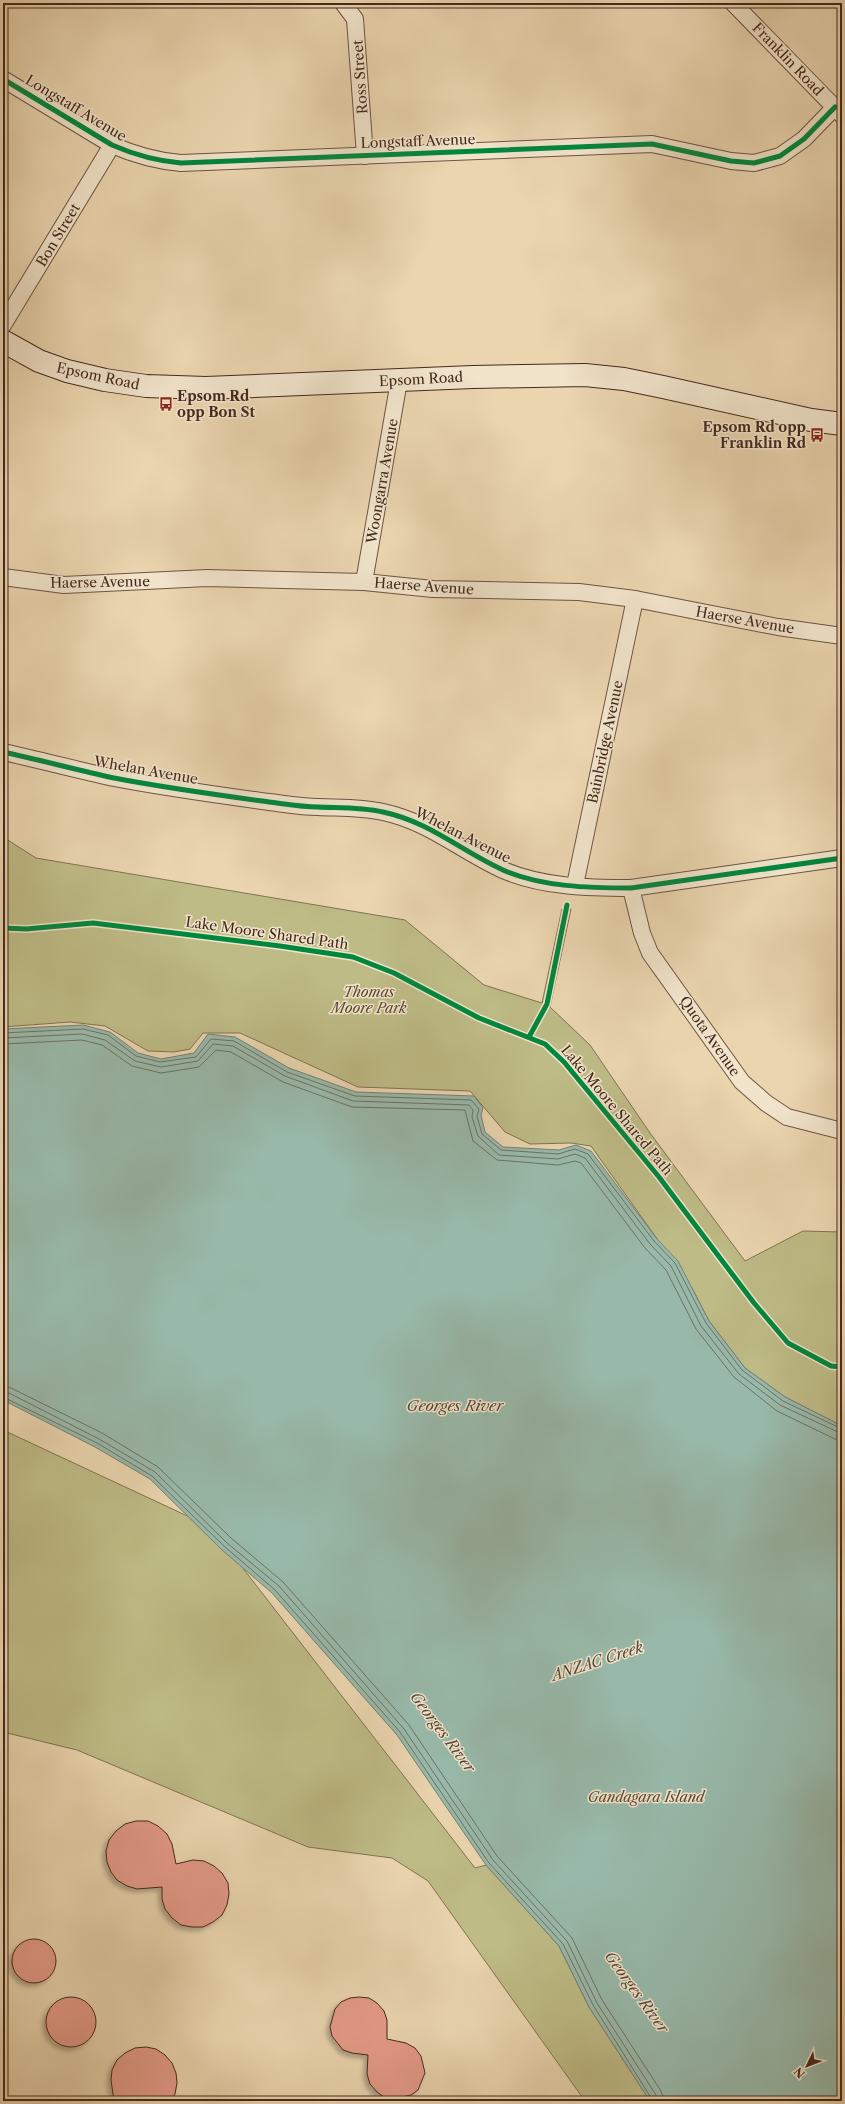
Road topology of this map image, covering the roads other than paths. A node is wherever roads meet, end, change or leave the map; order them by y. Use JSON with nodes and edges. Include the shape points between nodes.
{"nodes":[{"id":1,"x":343,"y":3,"type":"edge"},
{"id":2,"x":733,"y":3,"type":"edge"},
{"id":3,"x":3,"y":79,"type":"edge"},
{"id":4,"x":839,"y":111,"type":"edge"},
{"id":5,"x":112,"y":145,"type":"junction"},
{"id":6,"x":365,"y":156,"type":"junction"},
{"id":7,"x":3,"y":325,"type":"edge"},
{"id":8,"x":3,"y":341,"type":"edge"},
{"id":9,"x":399,"y":380,"type":"junction"},
{"id":10,"x":842,"y":424,"type":"edge"},
{"id":11,"x":3,"y":577,"type":"edge"},
{"id":12,"x":364,"y":582,"type":"junction"},
{"id":13,"x":635,"y":599,"type":"junction"},
{"id":14,"x":842,"y":636,"type":"edge"},
{"id":15,"x":3,"y":752,"type":"edge"},
{"id":16,"x":842,"y":858,"type":"edge"},
{"id":17,"x":575,"y":885,"type":"junction"},
{"id":18,"x":631,"y":888,"type":"junction"},
{"id":19,"x":842,"y":1131,"type":"edge"}],
"edges":[{"from":1,"to":6,"type":"street","name":"Ross Street","via":[[356,25]]},
{"from":2,"to":4,"type":"street","name":"Franklin Road"},
{"from":3,"to":5,"type":"street","name":"Longstaff Avenue"},
{"from":4,"to":6,"type":"street","name":"Longstaff Avenue","via":[[780,156],[754,163],[731,161],[652,144]]},
{"from":5,"to":6,"type":"street","name":"Longstaff Avenue","via":[[157,161],[181,163]]},
{"from":5,"to":7,"type":"street","name":"Bon Street"},
{"from":8,"to":9,"type":"street","name":"Epsom Road","via":[[39,361],[67,371],[146,386],[206,388]]},
{"from":9,"to":10,"type":"street","name":"Epsom Road","via":[[585,375],[624,379],[811,420]]},
{"from":9,"to":12,"type":"street","name":"Woongarra Avenue"},
{"from":11,"to":12,"type":"street","name":"Haerse Avenue","via":[[64,585],[207,578]]},
{"from":12,"to":13,"type":"street","name":"Haerse Avenue","via":[[433,589],[579,592]]},
{"from":13,"to":14,"type":"street","name":"Haerse Avenue","via":[[778,627]]},
{"from":13,"to":17,"type":"street","name":"Bainbridge Avenue"},
{"from":15,"to":17,"type":"street","name":"Whelan Avenue","via":[[114,778],[309,807],[356,808],[383,812],[418,822],[477,857],[509,872],[539,882]]},
{"from":16,"to":18,"type":"street","name":"Whelan Avenue"},
{"from":17,"to":18,"type":"street","name":"Whelan Avenue"},
{"from":18,"to":19,"type":"street","name":"Quota Avenue","via":[[642,933],[650,953],[742,1082],[787,1117]]}]}
